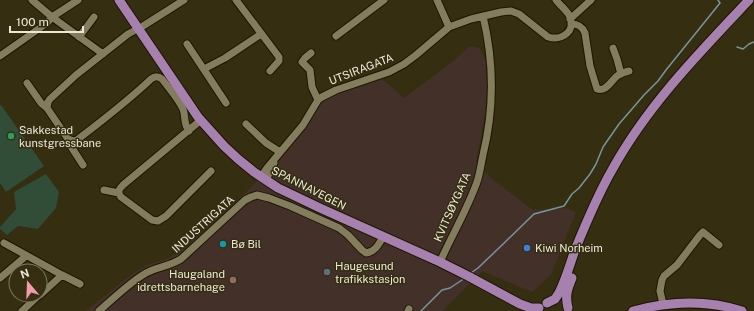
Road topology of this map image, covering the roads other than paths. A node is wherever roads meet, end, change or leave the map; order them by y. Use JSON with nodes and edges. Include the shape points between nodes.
{"nodes":[{"id":1,"x":32,"y":0,"type":"edge"},
{"id":2,"x":78,"y":0,"type":"edge"},
{"id":3,"x":119,"y":0,"type":"edge"},
{"id":4,"x":184,"y":0,"type":"edge"},
{"id":5,"x":236,"y":0,"type":"edge"},
{"id":6,"x":384,"y":0,"type":"edge"},
{"id":7,"x":437,"y":0,"type":"edge"},
{"id":8,"x":556,"y":0,"type":"edge"},
{"id":9,"x":591,"y":0,"type":"edge"},
{"id":10,"x":749,"y":0,"type":"edge"},
{"id":11,"x":754,"y":1,"type":"edge"},
{"id":12,"x":174,"y":3,"type":"edge"},
{"id":13,"x":484,"y":16,"type":"junction"},
{"id":14,"x":52,"y":17,"type":"junction"},
{"id":15,"x":94,"y":17,"type":"dead end"},
{"id":16,"x":570,"y":22,"type":"junction"},
{"id":17,"x":449,"y":28,"type":"junction"},
{"id":18,"x":138,"y":29,"type":"junction"},
{"id":19,"x":261,"y":34,"type":"junction"},
{"id":20,"x":336,"y":36,"type":"dead end"},
{"id":21,"x":79,"y":37,"type":"junction"},
{"id":22,"x":187,"y":44,"type":"dead end"},
{"id":23,"x":613,"y":48,"type":"dead end"},
{"id":24,"x":311,"y":53,"type":"dead end"},
{"id":25,"x":103,"y":54,"type":"junction"},
{"id":26,"x":0,"y":56,"type":"edge"},
{"id":27,"x":204,"y":69,"type":"junction"},
{"id":28,"x":270,"y":71,"type":"dead end"},
{"id":29,"x":629,"y":71,"type":"dead end"},
{"id":30,"x":621,"y":74,"type":"junction"},
{"id":31,"x":27,"y":83,"type":"dead end"},
{"id":32,"x":318,"y":100,"type":"junction"},
{"id":33,"x":226,"y":103,"type":"dead end"},
{"id":34,"x":47,"y":108,"type":"junction"},
{"id":35,"x":201,"y":120,"type":"junction"},
{"id":36,"x":246,"y":124,"type":"dead end"},
{"id":37,"x":189,"y":130,"type":"junction"},
{"id":38,"x":68,"y":139,"type":"junction"},
{"id":39,"x":280,"y":152,"type":"junction"},
{"id":40,"x":83,"y":165,"type":"dead end"},
{"id":41,"x":211,"y":171,"type":"dead end"},
{"id":42,"x":263,"y":179,"type":"junction"},
{"id":43,"x":104,"y":190,"type":"dead end"},
{"id":44,"x":119,"y":193,"type":"junction"},
{"id":45,"x":383,"y":237,"type":"junction"},
{"id":46,"x":4,"y":243,"type":"dead end"},
{"id":47,"x":719,"y":245,"type":"dead end"},
{"id":48,"x":26,"y":256,"type":"junction"},
{"id":49,"x":440,"y":262,"type":"junction"},
{"id":50,"x":62,"y":275,"type":"junction"},
{"id":51,"x":0,"y":278,"type":"edge"},
{"id":52,"x":80,"y":284,"type":"dead end"},
{"id":53,"x":48,"y":288,"type":"edge"},
{"id":54,"x":488,"y":288,"type":"junction"},
{"id":55,"x":31,"y":303,"type":"edge"},
{"id":56,"x":547,"y":303,"type":"junction"},
{"id":57,"x":663,"y":304,"type":"junction"},
{"id":58,"x":703,"y":307,"type":"edge"},
{"id":59,"x":538,"y":309,"type":"edge"},
{"id":60,"x":569,"y":310,"type":"edge"},
{"id":61,"x":22,"y":311,"type":"edge"},
{"id":62,"x":99,"y":311,"type":"edge"},
{"id":63,"x":519,"y":311,"type":"edge"},
{"id":64,"x":633,"y":311,"type":"edge"},
{"id":65,"x":742,"y":311,"type":"edge"}],
"edges":[{"from":1,"to":14,"type":"street"},
{"from":2,"to":14,"type":"street"},
{"from":3,"to":18,"type":"main road","name":"SPANNAVEGEN"},
{"from":4,"to":12,"type":"street"},
{"from":5,"to":19,"type":"street"},
{"from":6,"to":20,"type":"street"},
{"from":7,"to":17,"type":"street"},
{"from":8,"to":16,"type":"street","via":[[568,15]]},
{"from":9,"to":16,"type":"street"},
{"from":10,"to":56,"type":"main road","via":[[644,118],[594,204],[559,293],[555,299]]},
{"from":11,"to":60,"type":"main road","via":[[666,98],[626,155],[603,197],[583,246],[566,294]]},
{"from":12,"to":18,"type":"street"},
{"from":13,"to":16,"type":"street","name":"UTSIRAGATA","via":[[511,11],[553,39],[568,33]]},
{"from":13,"to":17,"type":"street","name":"UTSIRAGATA"},
{"from":13,"to":49,"type":"street","name":"KVITSØYGATA","via":[[491,73],[487,137],[477,182]]},
{"from":14,"to":21,"type":"street"},
{"from":14,"to":26,"type":"street","via":[[48,23]]},
{"from":15,"to":21,"type":"street"},
{"from":16,"to":30,"type":"street","via":[[583,28],[597,89],[604,89]]},
{"from":17,"to":32,"type":"street","name":"UTSIRAGATA","via":[[397,68],[336,90]]},
{"from":18,"to":25,"type":"street"},
{"from":18,"to":35,"type":"main road","name":"SPANNAVEGEN"},
{"from":19,"to":27,"type":"street"},
{"from":19,"to":28,"type":"street","via":[[279,57],[279,61]]},
{"from":21,"to":25,"type":"street"},
{"from":22,"to":27,"type":"street"},
{"from":23,"to":30,"type":"street"},
{"from":24,"to":32,"type":"street","via":[[302,62],[310,70],[312,87]]},
{"from":25,"to":34,"type":"street","via":[[50,99]]},
{"from":27,"to":33,"type":"street"},
{"from":29,"to":30,"type":"street"},
{"from":31,"to":34,"type":"street"},
{"from":32,"to":39,"type":"street","via":[[303,125]]},
{"from":34,"to":38,"type":"street"},
{"from":35,"to":37,"type":"street"},
{"from":35,"to":42,"type":"main road","name":"SPANNAVEGEN","via":[[230,152]]},
{"from":36,"to":39,"type":"street"},
{"from":37,"to":38,"type":"street","via":[[185,124],[182,107],[162,79],[157,77],[151,78],[132,97],[77,140]]},
{"from":37,"to":44,"type":"street","via":[[123,185]]},
{"from":38,"to":40,"type":"street"},
{"from":39,"to":42,"type":"street"},
{"from":41,"to":44,"type":"street","via":[[158,221],[152,220]]},
{"from":42,"to":45,"type":"main road","name":"SPANNAVEGEN"},
{"from":43,"to":44,"type":"street"},
{"from":45,"to":49,"type":"main road","name":"SPANNAVEGEN"},
{"from":45,"to":62,"type":"street","name":"INDUSTRIGATA","via":[[376,248],[366,252],[343,231],[331,224],[257,195],[245,200],[181,259],[141,276]]},
{"from":46,"to":48,"type":"street"},
{"from":47,"to":57,"type":"street","via":[[703,232],[700,235],[677,265],[664,276],[660,285]]},
{"from":48,"to":50,"type":"street"},
{"from":48,"to":51,"type":"street"},
{"from":49,"to":54,"type":"main road","name":"SPANNAVEGEN"},
{"from":50,"to":52,"type":"street"},
{"from":50,"to":53,"type":"street"},
{"from":54,"to":59,"type":"main road","via":[[525,306]]},
{"from":54,"to":63,"type":"main road"},
{"from":55,"to":61,"type":"street"},
{"from":56,"to":59,"type":"main road"},
{"from":56,"to":60,"type":"main road","via":[[559,302]]},
{"from":57,"to":58,"type":"main road","via":[[690,302]]},
{"from":57,"to":64,"type":"main road"},
{"from":58,"to":65,"type":"main road","via":[[721,306]]}]}
